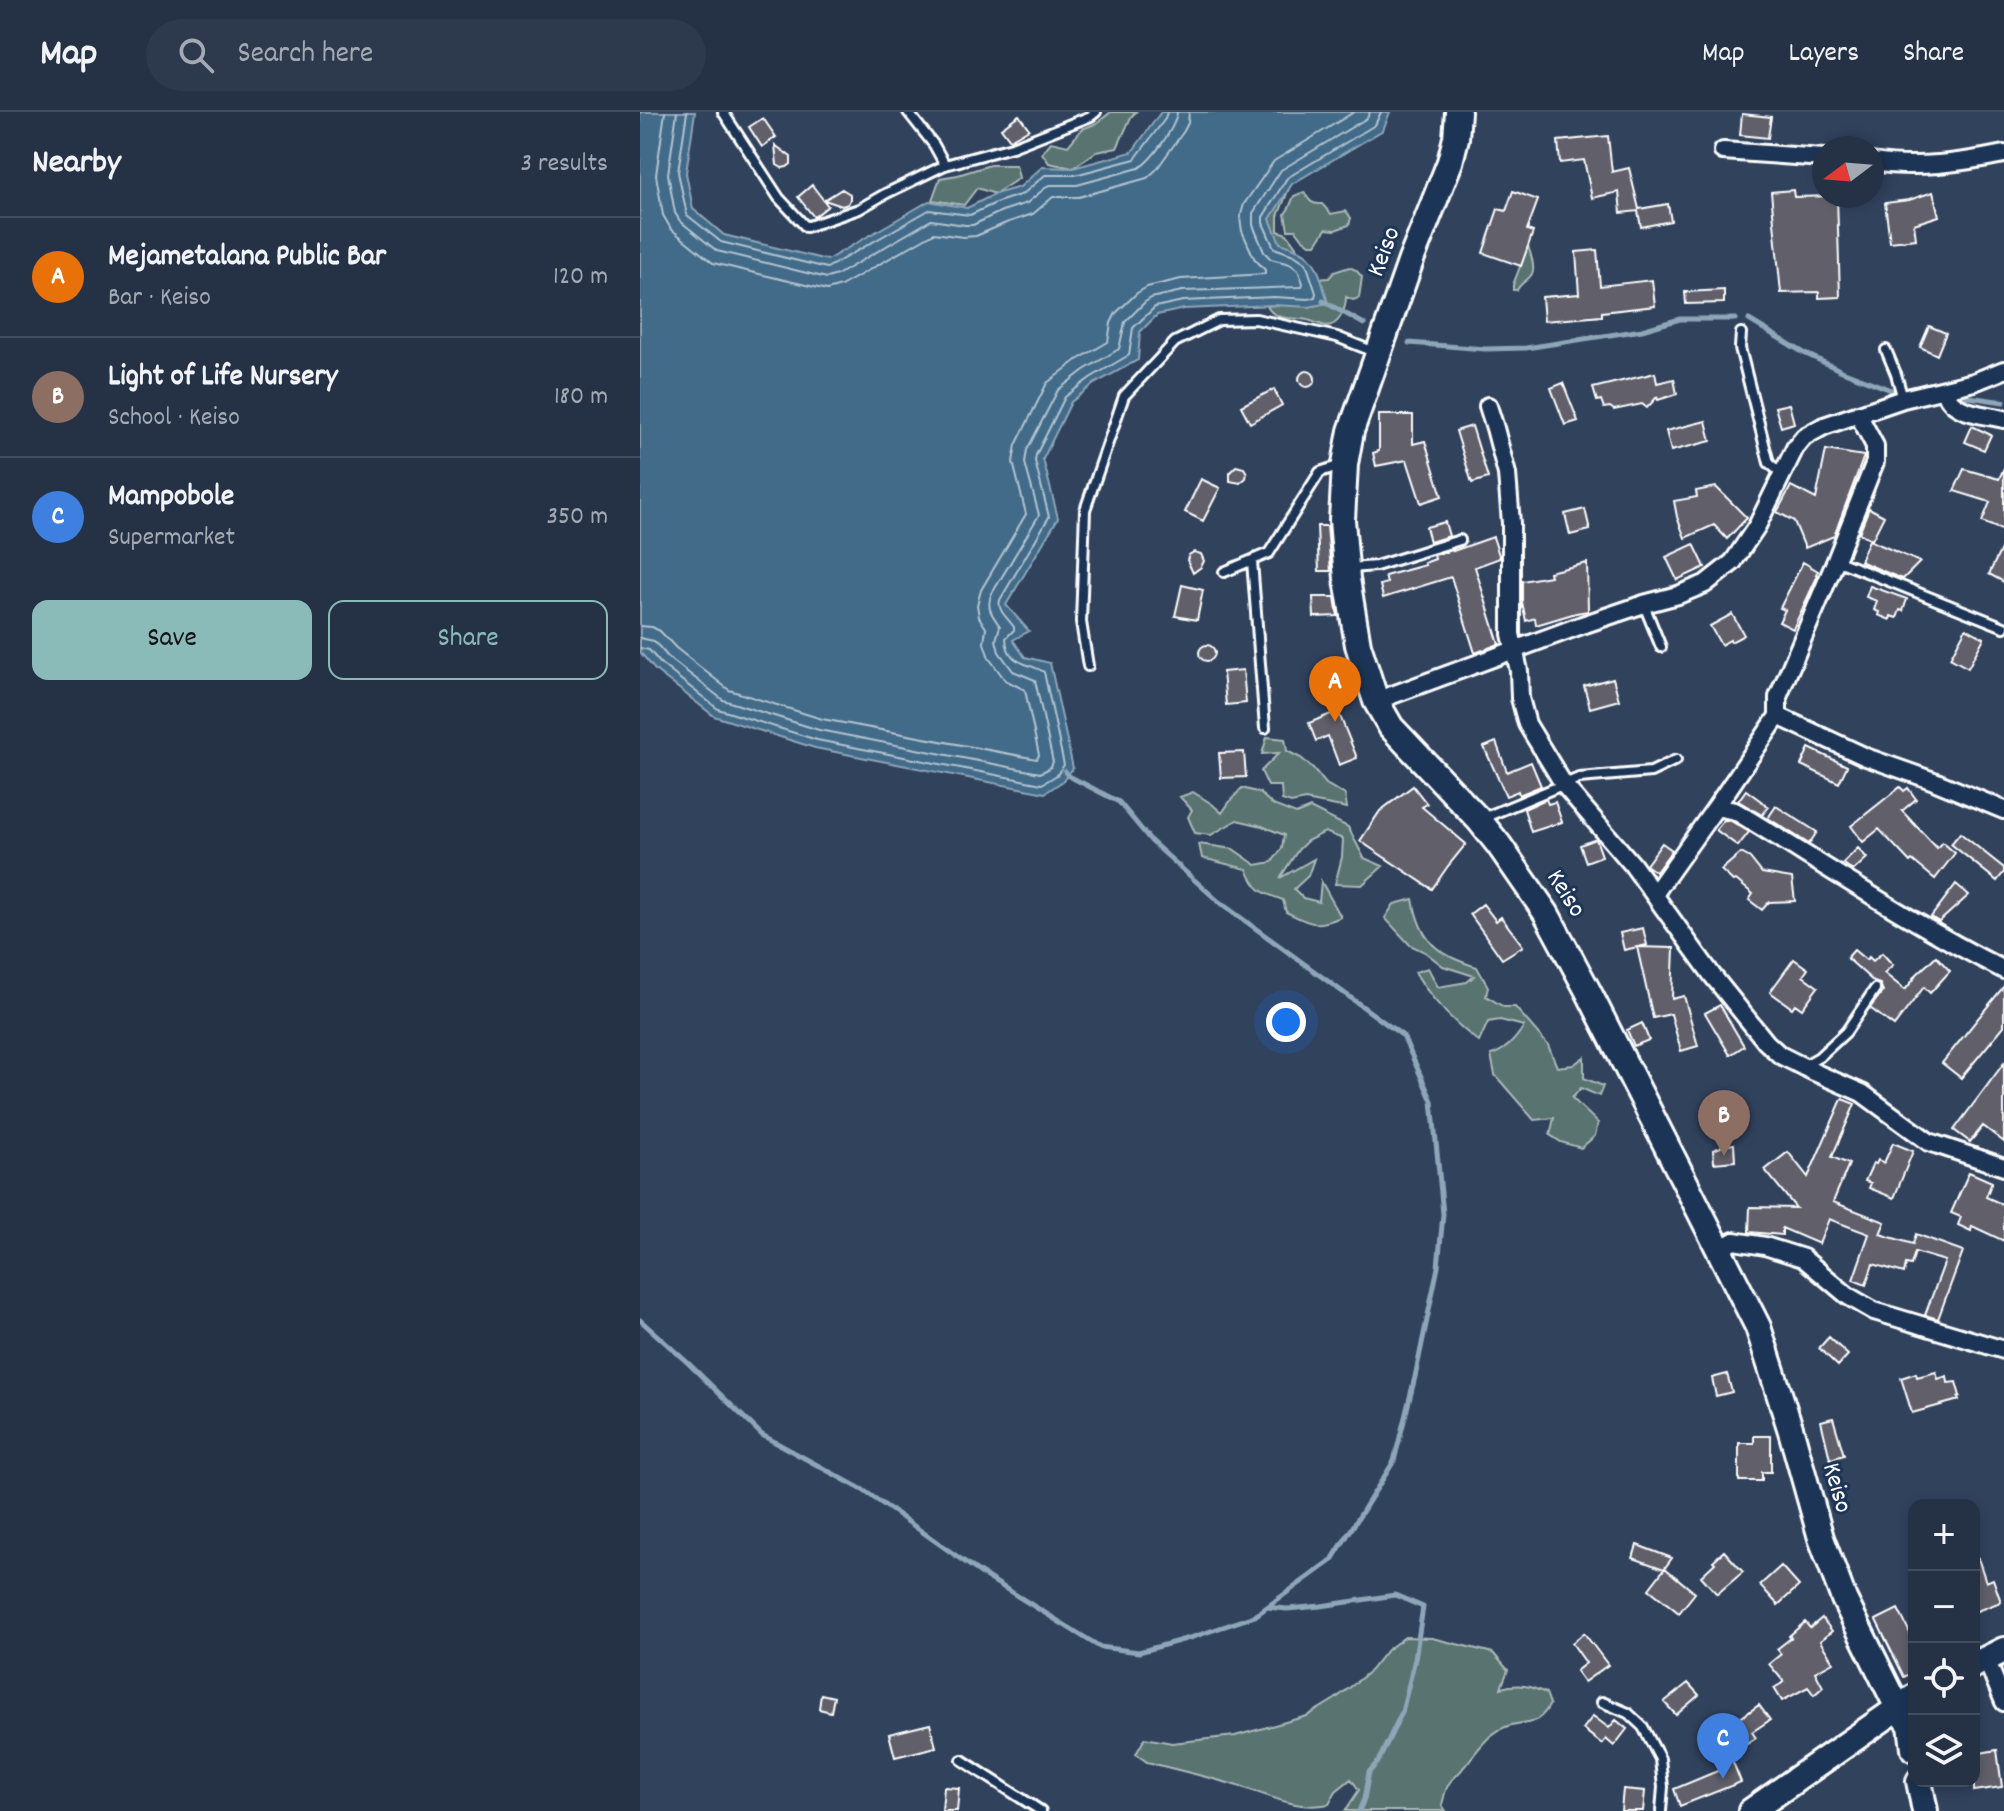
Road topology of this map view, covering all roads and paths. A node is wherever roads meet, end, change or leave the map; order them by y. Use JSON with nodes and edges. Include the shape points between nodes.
{"nodes":[{"id":1,"x":723,"y":112,"type":"edge"},
{"id":2,"x":908,"y":112,"type":"edge"},
{"id":3,"x":1096,"y":112,"type":"edge"},
{"id":4,"x":1458,"y":112,"type":"edge"},
{"id":5,"x":1723,"y":151,"type":"dead end"},
{"id":6,"x":2004,"y":154,"type":"edge"},
{"id":7,"x":1812,"y":157,"type":"edge"},
{"id":8,"x":1884,"y":164,"type":"edge"},
{"id":9,"x":945,"y":165,"type":"junction"},
{"id":10,"x":1741,"y":333,"type":"dead end"},
{"id":11,"x":1886,"y":350,"type":"dead end"},
{"id":12,"x":1377,"y":353,"type":"junction"},
{"id":13,"x":2004,"y":370,"type":"edge"},
{"id":14,"x":1945,"y":389,"type":"junction"},
{"id":15,"x":1903,"y":399,"type":"junction"},
{"id":16,"x":1488,"y":406,"type":"dead end"},
{"id":17,"x":1858,"y":414,"type":"junction"},
{"id":18,"x":2004,"y":419,"type":"edge"},
{"id":19,"x":1345,"y":464,"type":"junction"},
{"id":20,"x":1782,"y":474,"type":"junction"},
{"id":21,"x":1460,"y":540,"type":"dead end"},
{"id":22,"x":1836,"y":560,"type":"junction"},
{"id":23,"x":1252,"y":561,"type":"junction"},
{"id":24,"x":1346,"y":568,"type":"junction"},
{"id":25,"x":1224,"y":572,"type":"dead end"},
{"id":26,"x":1644,"y":604,"type":"junction"},
{"id":27,"x":2004,"y":627,"type":"edge"},
{"id":28,"x":1661,"y":647,"type":"dead end"},
{"id":29,"x":1515,"y":649,"type":"junction"},
{"id":30,"x":1088,"y":666,"type":"dead end"},
{"id":31,"x":1376,"y":701,"type":"junction"},
{"id":32,"x":1778,"y":716,"type":"junction"},
{"id":33,"x":1265,"y":728,"type":"dead end"},
{"id":34,"x":1676,"y":760,"type":"dead end"},
{"id":35,"x":1564,"y":785,"type":"junction"},
{"id":36,"x":1716,"y":807,"type":"junction"},
{"id":37,"x":2004,"y":810,"type":"edge"},
{"id":38,"x":1479,"y":820,"type":"junction"},
{"id":39,"x":1655,"y":893,"type":"junction"},
{"id":40,"x":2004,"y":970,"type":"edge"},
{"id":41,"x":1875,"y":989,"type":"dead end"},
{"id":42,"x":1803,"y":1066,"type":"junction"},
{"id":43,"x":2004,"y":1167,"type":"edge"},
{"id":44,"x":1717,"y":1250,"type":"junction"},
{"id":45,"x":2004,"y":1350,"type":"edge"},
{"id":46,"x":1988,"y":1658,"type":"edge"},
{"id":47,"x":1602,"y":1702,"type":"dead end"},
{"id":48,"x":1906,"y":1702,"type":"edge"},
{"id":49,"x":2004,"y":1702,"type":"edge"},
{"id":50,"x":962,"y":1760,"type":"dead end"},
{"id":51,"x":1920,"y":1787,"type":"edge"},
{"id":52,"x":1041,"y":1811,"type":"edge"},
{"id":53,"x":1661,"y":1811,"type":"edge"},
{"id":54,"x":1751,"y":1811,"type":"edge"},
{"id":55,"x":1925,"y":1811,"type":"edge"}],
"edges":[{"from":1,"to":9,"type":"lane","via":[[779,198],[806,227],[859,209]]},
{"from":2,"to":9,"type":"lane"},
{"from":3,"to":9,"type":"lane","via":[[1012,147]]},
{"from":4,"to":12,"type":"street","name":"Keiso","via":[[1450,162]]},
{"from":5,"to":7,"type":"street"},
{"from":6,"to":8,"type":"street","via":[[1957,164]]},
{"from":10,"to":20,"type":"lane","via":[[1740,348],[1769,463]]},
{"from":11,"to":15,"type":"lane"},
{"from":12,"to":19,"type":"street","name":"Keiso"},
{"from":12,"to":30,"type":"lane","via":[[1337,337],[1256,319],[1219,320],[1175,342],[1124,396],[1085,510],[1081,622]]},
{"from":13,"to":14,"type":"street"},
{"from":14,"to":15,"type":"street"},
{"from":14,"to":18,"type":"street","via":[[1960,409]]},
{"from":15,"to":17,"type":"street"},
{"from":16,"to":29,"type":"street","via":[[1507,474]]},
{"from":17,"to":20,"type":"street","via":[[1804,437]]},
{"from":17,"to":22,"type":"street","via":[[1875,446],[1875,462]]},
{"from":19,"to":23,"type":"lane","via":[[1320,472],[1269,553]]},
{"from":19,"to":24,"type":"street","name":"Keiso"},
{"from":20,"to":26,"type":"street","via":[[1733,562],[1705,584]]},
{"from":21,"to":24,"type":"lane","via":[[1376,566]]},
{"from":22,"to":27,"type":"lane"},
{"from":22,"to":32,"type":"street","via":[[1778,697]]},
{"from":23,"to":25,"type":"lane"},
{"from":23,"to":33,"type":"lane"},
{"from":24,"to":31,"type":"street","name":"Keiso","via":[[1358,645]]},
{"from":26,"to":28,"type":"lane"},
{"from":26,"to":29,"type":"street"},
{"from":29,"to":31,"type":"street"},
{"from":29,"to":35,"type":"street","via":[[1527,724]]},
{"from":31,"to":38,"type":"street","name":"Keiso","via":[[1391,727]]},
{"from":32,"to":36,"type":"street"},
{"from":32,"to":37,"type":"street","via":[[1866,757]]},
{"from":34,"to":35,"type":"lane","via":[[1651,772],[1579,778]]},
{"from":35,"to":38,"type":"lane"},
{"from":35,"to":39,"type":"street"},
{"from":36,"to":39,"type":"street"},
{"from":36,"to":40,"type":"street","via":[[1735,811]]},
{"from":38,"to":44,"type":"street","name":"Keiso","via":[[1546,913]]},
{"from":39,"to":42,"type":"street","via":[[1766,1042]]},
{"from":41,"to":42,"type":"lane","via":[[1846,1032]]},
{"from":42,"to":43,"type":"street","via":[[1862,1093],[1929,1142]]},
{"from":44,"to":45,"type":"street","via":[[1734,1241],[1803,1258],[1874,1311]]},
{"from":44,"to":48,"type":"street","name":"Keiso","via":[[1758,1327],[1844,1599]]},
{"from":46,"to":49,"type":"street"},
{"from":47,"to":53,"type":"lane","via":[[1628,1713],[1643,1727],[1660,1759]]},
{"from":48,"to":54,"type":"street"},
{"from":50,"to":52,"type":"lane"},
{"from":51,"to":55,"type":"street"}]}
